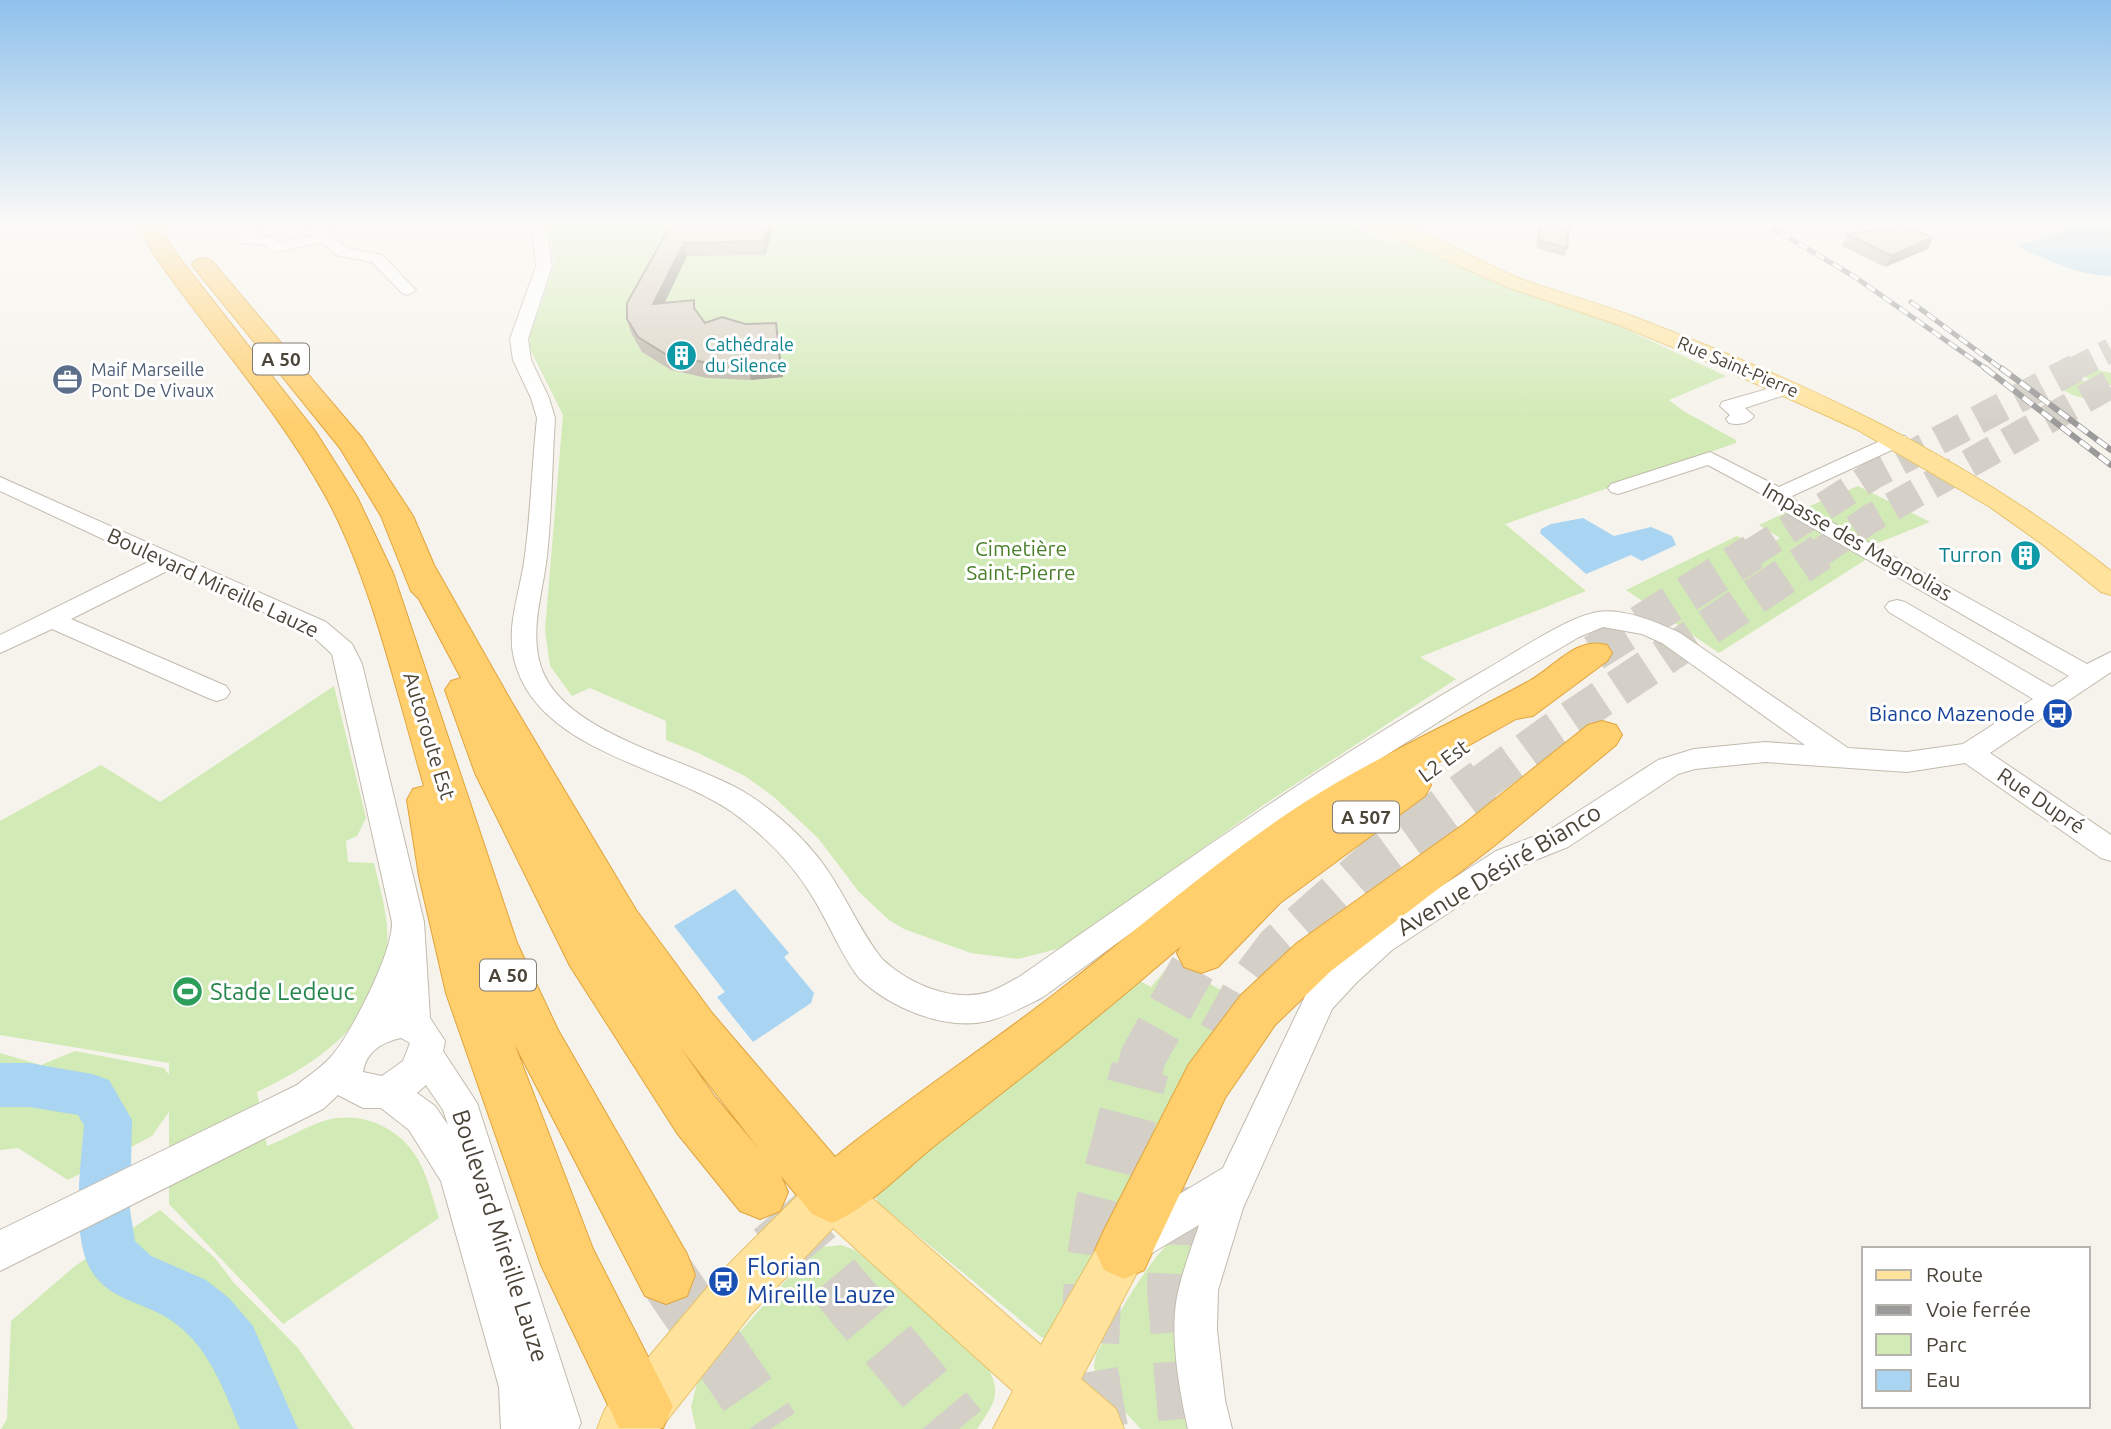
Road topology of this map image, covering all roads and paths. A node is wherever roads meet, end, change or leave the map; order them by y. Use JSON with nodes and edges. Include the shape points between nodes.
{"nodes":[{"id":1,"x":192,"y":290,"type":"edge"},
{"id":2,"x":223,"y":290,"type":"edge"},
{"id":3,"x":536,"y":290,"type":"edge"},
{"id":4,"x":1533,"y":290,"type":"edge"},
{"id":5,"x":1788,"y":388,"type":"junction"},
{"id":6,"x":1728,"y":409,"type":"dead end"},
{"id":7,"x":1898,"y":440,"type":"junction"},
{"id":8,"x":0,"y":483,"type":"edge"},
{"id":9,"x":1618,"y":488,"type":"dead end"},
{"id":10,"x":1778,"y":495,"type":"junction"},
{"id":11,"x":2076,"y":556,"type":"junction"},
{"id":12,"x":169,"y":561,"type":"junction"},
{"id":13,"x":418,"y":566,"type":"junction"},
{"id":14,"x":2111,"y":578,"type":"edge"},
{"id":15,"x":2111,"y":586,"type":"edge"},
{"id":16,"x":1897,"y":607,"type":"dead end"},
{"id":17,"x":52,"y":620,"type":"junction"},
{"id":18,"x":0,"y":645,"type":"edge"},
{"id":19,"x":403,"y":653,"type":"junction"},
{"id":20,"x":1594,"y":653,"type":"tunnel mouth"},
{"id":21,"x":2111,"y":660,"type":"edge"},
{"id":22,"x":2087,"y":675,"type":"junction"},
{"id":23,"x":217,"y":691,"type":"dead end"},
{"id":24,"x":1540,"y":691,"type":"junction"},
{"id":25,"x":2053,"y":699,"type":"junction"},
{"id":26,"x":1602,"y":735,"type":"dead end"},
{"id":27,"x":1970,"y":753,"type":"junction"},
{"id":28,"x":1844,"y":758,"type":"junction"},
{"id":29,"x":2111,"y":850,"type":"edge"},
{"id":30,"x":407,"y":940,"type":"junction"},
{"id":31,"x":1201,"y":953,"type":"tunnel mouth"},
{"id":32,"x":420,"y":1040,"type":"junction"},
{"id":33,"x":362,"y":1072,"type":"junction"},
{"id":34,"x":1238,"y":1180,"type":"junction"},
{"id":35,"x":760,"y":1192,"type":"tunnel mouth"},
{"id":36,"x":832,"y":1195,"type":"junction"},
{"id":37,"x":1124,"y":1250,"type":"junction"},
{"id":38,"x":0,"y":1251,"type":"edge"},
{"id":39,"x":666,"y":1275,"type":"tunnel mouth"},
{"id":40,"x":1034,"y":1408,"type":"edge"},
{"id":41,"x":641,"y":1421,"type":"edge"},
{"id":42,"x":541,"y":1426,"type":"edge"},
{"id":43,"x":1096,"y":1429,"type":"edge"},
{"id":44,"x":1210,"y":1429,"type":"edge"}],
"edges":[{"from":1,"to":19,"type":"highway","name":"Autoroute Est","number":"A 50","via":[[305,437],[336,487],[376,573]]},
{"from":2,"to":13,"type":"highway","number":"A 50","via":[[352,444],[397,516]]},
{"from":3,"to":28,"type":"street","via":[[518,351],[546,418],[536,554],[524,636],[526,658],[538,685],[562,714],[590,733],[697,777],[740,802],[776,831],[814,874],[873,973],[898,991],[938,1005],[962,1007],[995,1005],[1031,987],[1293,801],[1486,681],[1570,632],[1601,620],[1622,621],[1671,638]]},
{"from":4,"to":5,"type":"main road","name":"Rue Saint-Pierre","via":[[1647,329]]},
{"from":5,"to":6,"type":"street","via":[[1756,395]]},
{"from":5,"to":7,"type":"main road","name":"Rue Saint-Pierre"},
{"from":7,"to":10,"type":"street"},
{"from":7,"to":11,"type":"main road","name":"Rue Saint-Pierre","via":[[1999,501]]},
{"from":8,"to":12,"type":"street","name":"Boulevard Mireille Lauze"},
{"from":9,"to":10,"type":"street","name":"Impasse des Magnolias","via":[[1710,458]]},
{"from":10,"to":22,"type":"street","name":"Impasse des Magnolias","via":[[1792,508]]},
{"from":11,"to":14,"type":"main road","name":"Rue Saint-Pierre"},
{"from":11,"to":15,"type":"main road","name":"Rue Saint-Pierre"},
{"from":12,"to":17,"type":"street"},
{"from":12,"to":30,"type":"street","name":"Boulevard Mireille Lauze","via":[[317,627],[343,650],[408,922]]},
{"from":13,"to":35,"type":"highway","number":"A 50","via":[[495,773],[587,952],[696,1115]]},
{"from":13,"to":36,"type":"highway","via":[[621,925],[710,1051]]},
{"from":16,"to":25,"type":"street"},
{"from":17,"to":18,"type":"street"},
{"from":17,"to":23,"type":"street"},
{"from":19,"to":39,"type":"highway","name":"Autoroute Est","number":"A 50","via":[[494,943],[540,1046]]},
{"from":19,"to":41,"type":"highway","via":[[441,876],[470,993],[570,1265]]},
{"from":20,"to":24,"type":"highway","name":"L2 Est","number":"A 507"},
{"from":21,"to":22,"type":"street","name":"Avenue Désiré Bianco"},
{"from":22,"to":25,"type":"street","name":"Avenue Désiré Bianco"},
{"from":24,"to":31,"type":"highway","name":"L2 Est","number":"A 507","via":[[1264,890]]},
{"from":24,"to":36,"type":"highway","via":[[1326,808],[1289,834]]},
{"from":25,"to":27,"type":"street","name":"Avenue Désiré Bianco"},
{"from":26,"to":37,"type":"highway","via":[[1479,835],[1314,957],[1258,1010],[1207,1081]]},
{"from":27,"to":28,"type":"street","name":"Avenue Désiré Bianco","via":[[1907,762]]},
{"from":27,"to":29,"type":"street","name":"Rue Dupré"},
{"from":28,"to":34,"type":"street","name":"Avenue Désiré Bianco","via":[[1765,752],[1668,766],[1558,839],[1507,859],[1381,941],[1320,1000]]},
{"from":30,"to":32,"type":"street","name":"Boulevard Mireille Lauze"},
{"from":30,"to":33,"type":"street","name":"Boulevard Mireille Lauze","via":[[382,1001]]},
{"from":32,"to":33,"type":"street","via":[[387,1026]]},
{"from":32,"to":33,"type":"street","via":[[419,1070],[404,1083]]},
{"from":32,"to":42,"type":"street","name":"Boulevard Mireille Lauze","via":[[459,1103]]},
{"from":33,"to":38,"type":"street"},
{"from":33,"to":42,"type":"street","name":"Boulevard Mireille Lauze","via":[[422,1118],[458,1173],[520,1387]]},
{"from":34,"to":37,"type":"street"},
{"from":34,"to":44,"type":"street","via":[[1225,1205],[1198,1290],[1196,1330]]},
{"from":36,"to":40,"type":"main road"},
{"from":36,"to":41,"type":"main road","via":[[734,1295]]},
{"from":37,"to":40,"type":"main road"},
{"from":40,"to":43,"type":"main road"}]}
